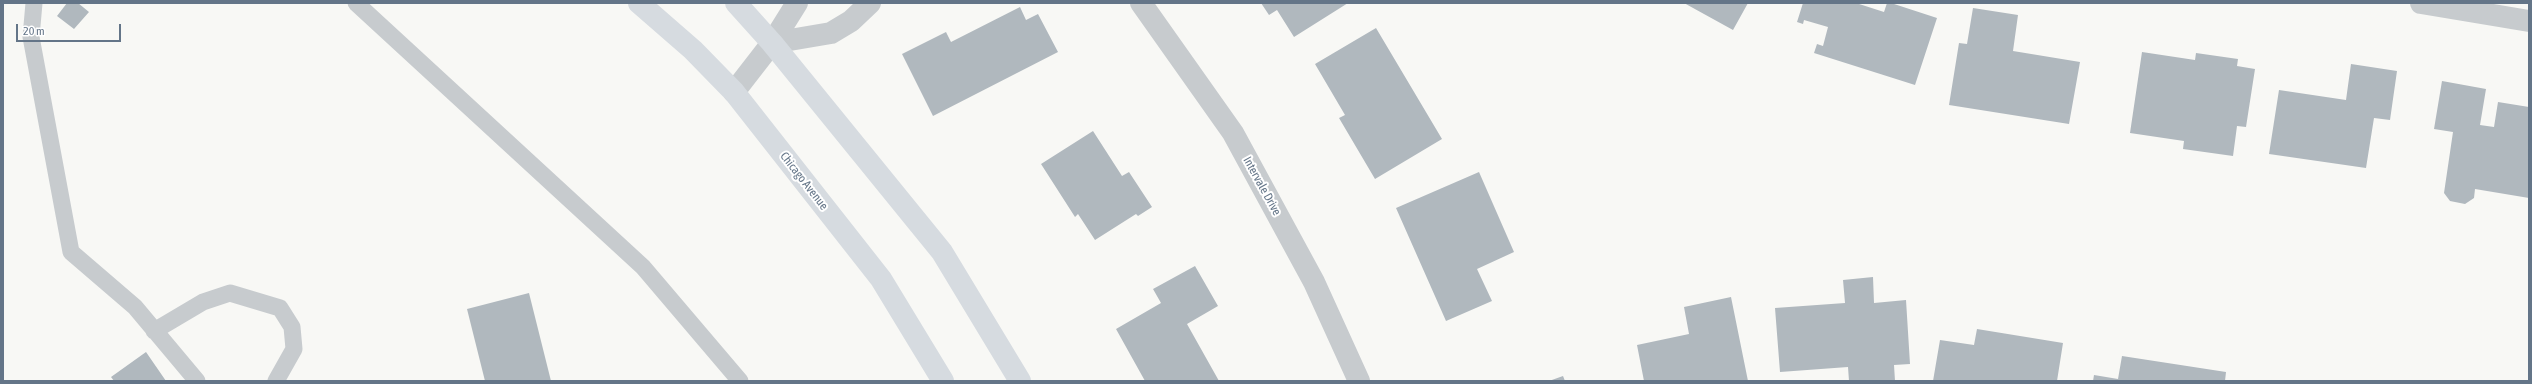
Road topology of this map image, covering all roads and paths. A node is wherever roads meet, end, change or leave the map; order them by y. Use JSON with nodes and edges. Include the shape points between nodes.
{"nodes":[{"id":1,"x":34,"y":3,"type":"edge"},
{"id":2,"x":356,"y":3,"type":"edge"},
{"id":3,"x":639,"y":3,"type":"edge"},
{"id":4,"x":736,"y":3,"type":"edge"},
{"id":5,"x":797,"y":3,"type":"edge"},
{"id":6,"x":870,"y":3,"type":"edge"},
{"id":7,"x":1141,"y":3,"type":"edge"},
{"id":8,"x":2421,"y":3,"type":"edge"},
{"id":9,"x":2529,"y":21,"type":"edge"},
{"id":10,"x":772,"y":43,"type":"junction"},
{"id":11,"x":734,"y":92,"type":"junction"},
{"id":12,"x":154,"y":331,"type":"junction"},
{"id":13,"x":197,"y":381,"type":"edge"},
{"id":14,"x":276,"y":381,"type":"edge"},
{"id":15,"x":740,"y":381,"type":"edge"},
{"id":16,"x":943,"y":381,"type":"edge"},
{"id":17,"x":1020,"y":381,"type":"edge"},
{"id":18,"x":1359,"y":381,"type":"edge"}],
"edges":[{"from":1,"to":12,"type":"lane","via":[[31,37],[71,252],[135,307]]},
{"from":2,"to":15,"type":"lane","via":[[642,267]]},
{"from":3,"to":11,"type":"main road","name":"Chicago Avenue","via":[[693,50]]},
{"from":4,"to":10,"type":"main road"},
{"from":5,"to":10,"type":"street"},
{"from":6,"to":10,"type":"street","via":[[850,21],[831,33]]},
{"from":7,"to":18,"type":"street","name":"Intervale Drive","via":[[1233,133],[1314,282]]},
{"from":8,"to":9,"type":"street"},
{"from":10,"to":11,"type":"street"},
{"from":10,"to":17,"type":"main road","via":[[942,252]]},
{"from":11,"to":16,"type":"main road","name":"Chicago Avenue","via":[[881,279]]},
{"from":12,"to":13,"type":"lane"},
{"from":12,"to":14,"type":"lane","via":[[203,302],[230,293],[280,308],[292,327],[294,350]]}]}
